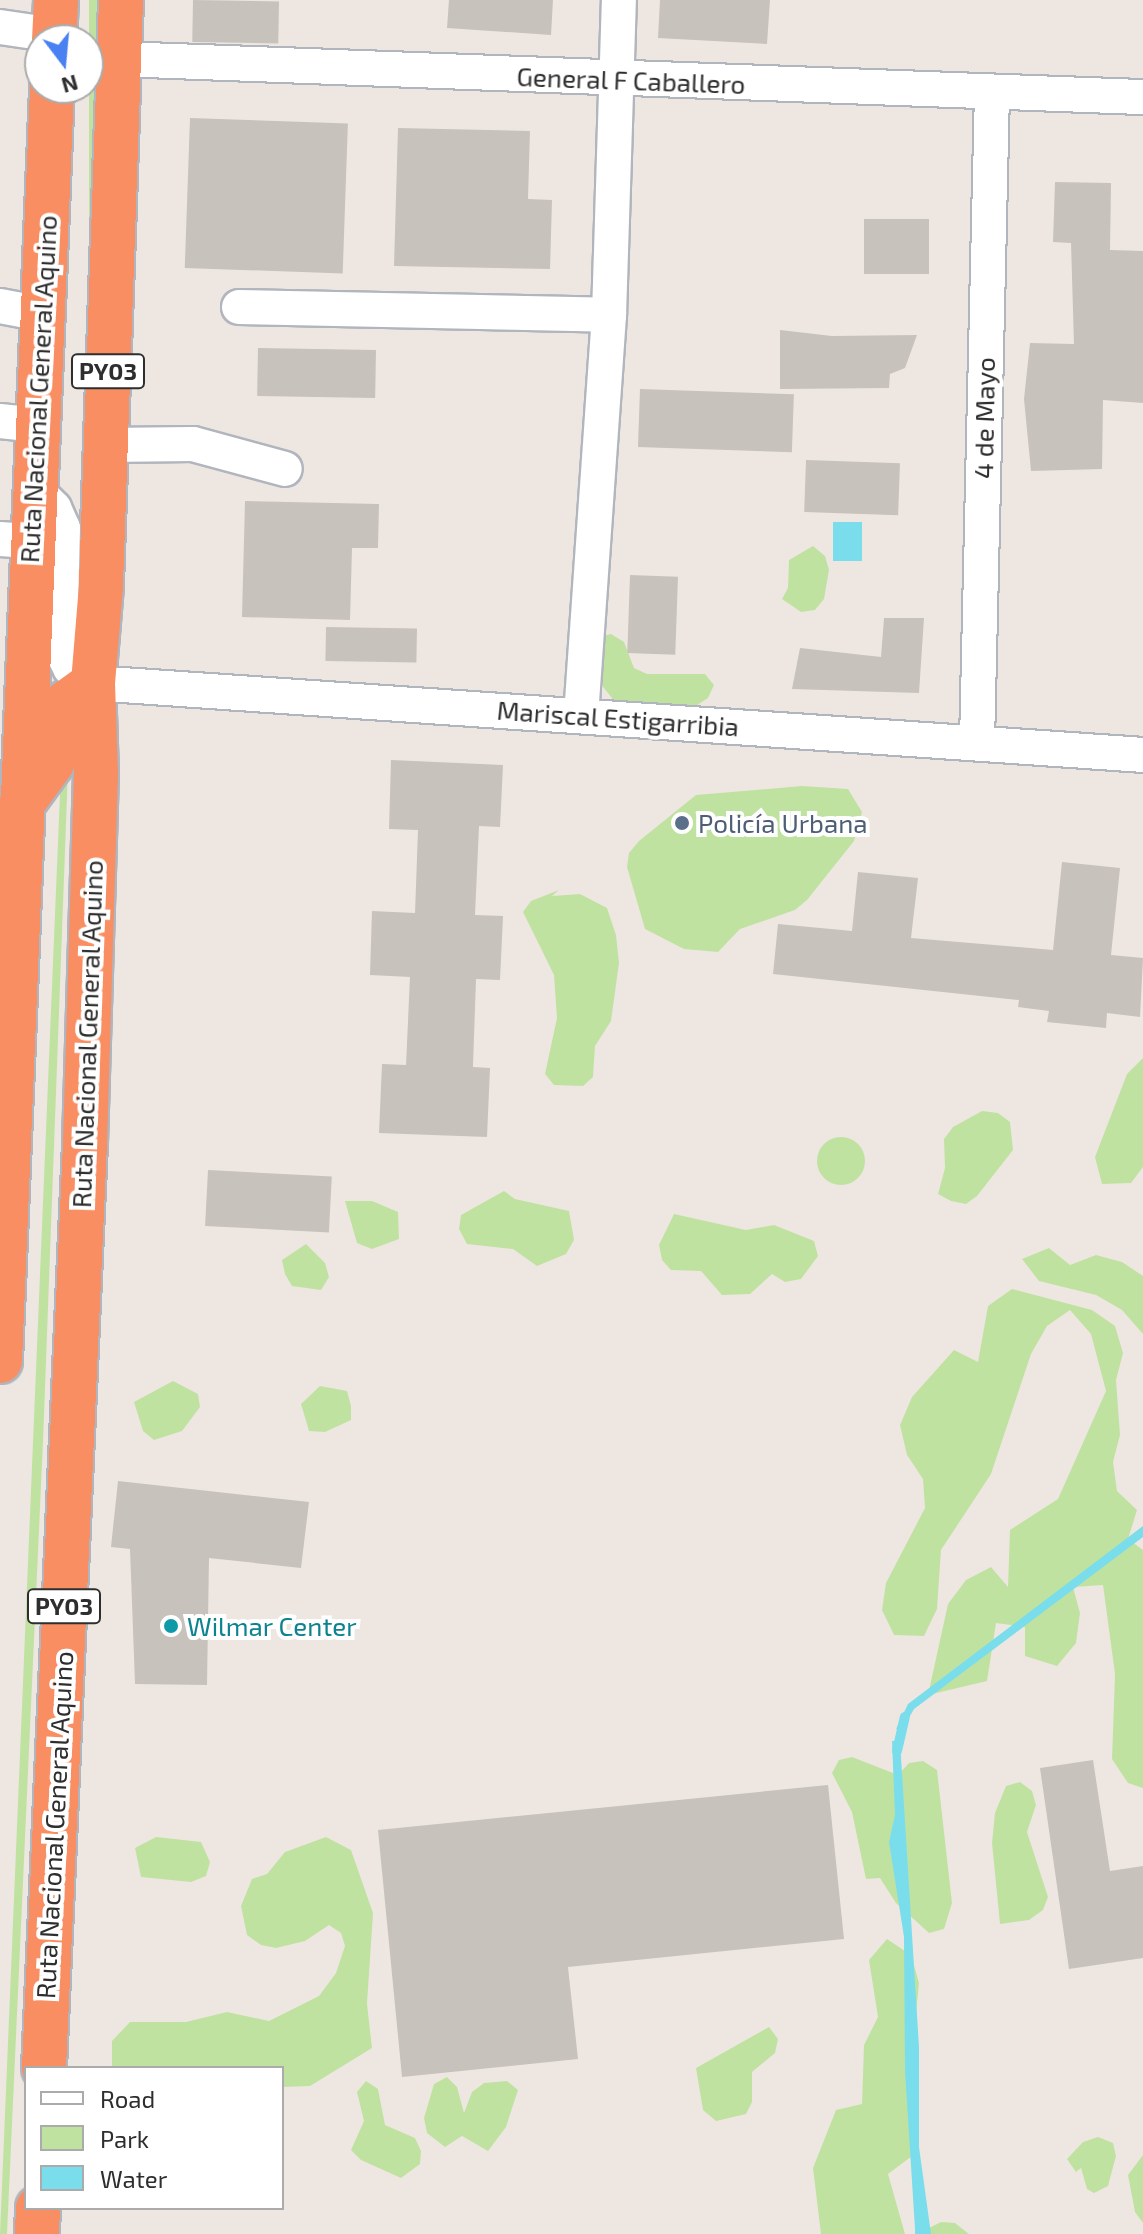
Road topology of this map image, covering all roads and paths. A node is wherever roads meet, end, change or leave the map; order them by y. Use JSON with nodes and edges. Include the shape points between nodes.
{"nodes":[{"id":1,"x":121,"y":0,"type":"edge"},
{"id":2,"x":619,"y":0,"type":"edge"},
{"id":3,"x":24,"y":26,"type":"edge"},
{"id":4,"x":0,"y":27,"type":"edge"},
{"id":5,"x":119,"y":59,"type":"junction"},
{"id":6,"x":617,"y":79,"type":"junction"},
{"id":7,"x":992,"y":93,"type":"junction"},
{"id":8,"x":1143,"y":97,"type":"edge"},
{"id":9,"x":50,"y":104,"type":"edge"},
{"id":10,"x":239,"y":307,"type":"dead end"},
{"id":11,"x":21,"y":310,"type":"edge"},
{"id":12,"x":609,"y":315,"type":"junction"},
{"id":13,"x":18,"y":423,"type":"edge"},
{"id":14,"x":106,"y":445,"type":"junction"},
{"id":15,"x":285,"y":469,"type":"dead end"},
{"id":16,"x":33,"y":487,"type":"junction"},
{"id":17,"x":16,"y":540,"type":"edge"},
{"id":18,"x":93,"y":683,"type":"junction"},
{"id":19,"x":581,"y":716,"type":"junction"},
{"id":20,"x":11,"y":743,"type":"edge"},
{"id":21,"x":977,"y":743,"type":"junction"},
{"id":22,"x":1143,"y":755,"type":"edge"},
{"id":23,"x":20,"y":807,"type":"junction"},
{"id":24,"x":0,"y":1361,"type":"edge"},
{"id":25,"x":44,"y":2066,"type":"edge"},
{"id":26,"x":38,"y":2210,"type":"edge"},
{"id":27,"x":37,"y":2234,"type":"edge"}],
"edges":[{"from":1,"to":5,"type":"highway","name":"Ruta Nacional General Aquino","number":"PY03"},
{"from":2,"to":6,"type":"street"},
{"from":3,"to":4,"type":"street"},
{"from":5,"to":6,"type":"street","name":"General F Caballero"},
{"from":5,"to":14,"type":"highway","name":"Ruta Nacional General Aquino","number":"PY03"},
{"from":6,"to":7,"type":"street","name":"General F Caballero"},
{"from":6,"to":12,"type":"street"},
{"from":7,"to":8,"type":"street","name":"General F Caballero"},
{"from":7,"to":21,"type":"street","name":"4 de Mayo"},
{"from":9,"to":11,"type":"highway","name":"Ruta Nacional General Aquino","number":"PY03"},
{"from":10,"to":12,"type":"street"},
{"from":11,"to":13,"type":"highway","name":"Ruta Nacional General Aquino","number":"PY03"},
{"from":12,"to":19,"type":"street"},
{"from":13,"to":16,"type":"highway","name":"Ruta Nacional General Aquino","number":"PY03"},
{"from":14,"to":15,"type":"street","via":[[193,444]]},
{"from":14,"to":18,"type":"highway","name":"Ruta Nacional General Aquino","number":"PY03"},
{"from":16,"to":17,"type":"highway","name":"Ruta Nacional General Aquino","number":"PY03"},
{"from":16,"to":18,"type":"street","via":[[54,508],[63,528],[60,648],[70,668]]},
{"from":17,"to":20,"type":"highway","name":"Ruta Nacional General Aquino","number":"PY03"},
{"from":18,"to":19,"type":"street","name":"Mariscal Estigarribia"},
{"from":18,"to":23,"type":"highway","via":[[57,709],[52,763]]},
{"from":18,"to":25,"type":"highway","name":"Ruta Nacional General Aquino","number":"PY03","via":[[96,774],[85,1128]]},
{"from":19,"to":21,"type":"street","name":"Mariscal Estigarribia"},
{"from":20,"to":23,"type":"highway","name":"Ruta Nacional General Aquino","number":"PY03"},
{"from":21,"to":22,"type":"street","name":"Mariscal Estigarribia"},
{"from":23,"to":24,"type":"highway","name":"Ruta Nacional General Aquino","number":"PY03"},
{"from":26,"to":27,"type":"highway"}]}
